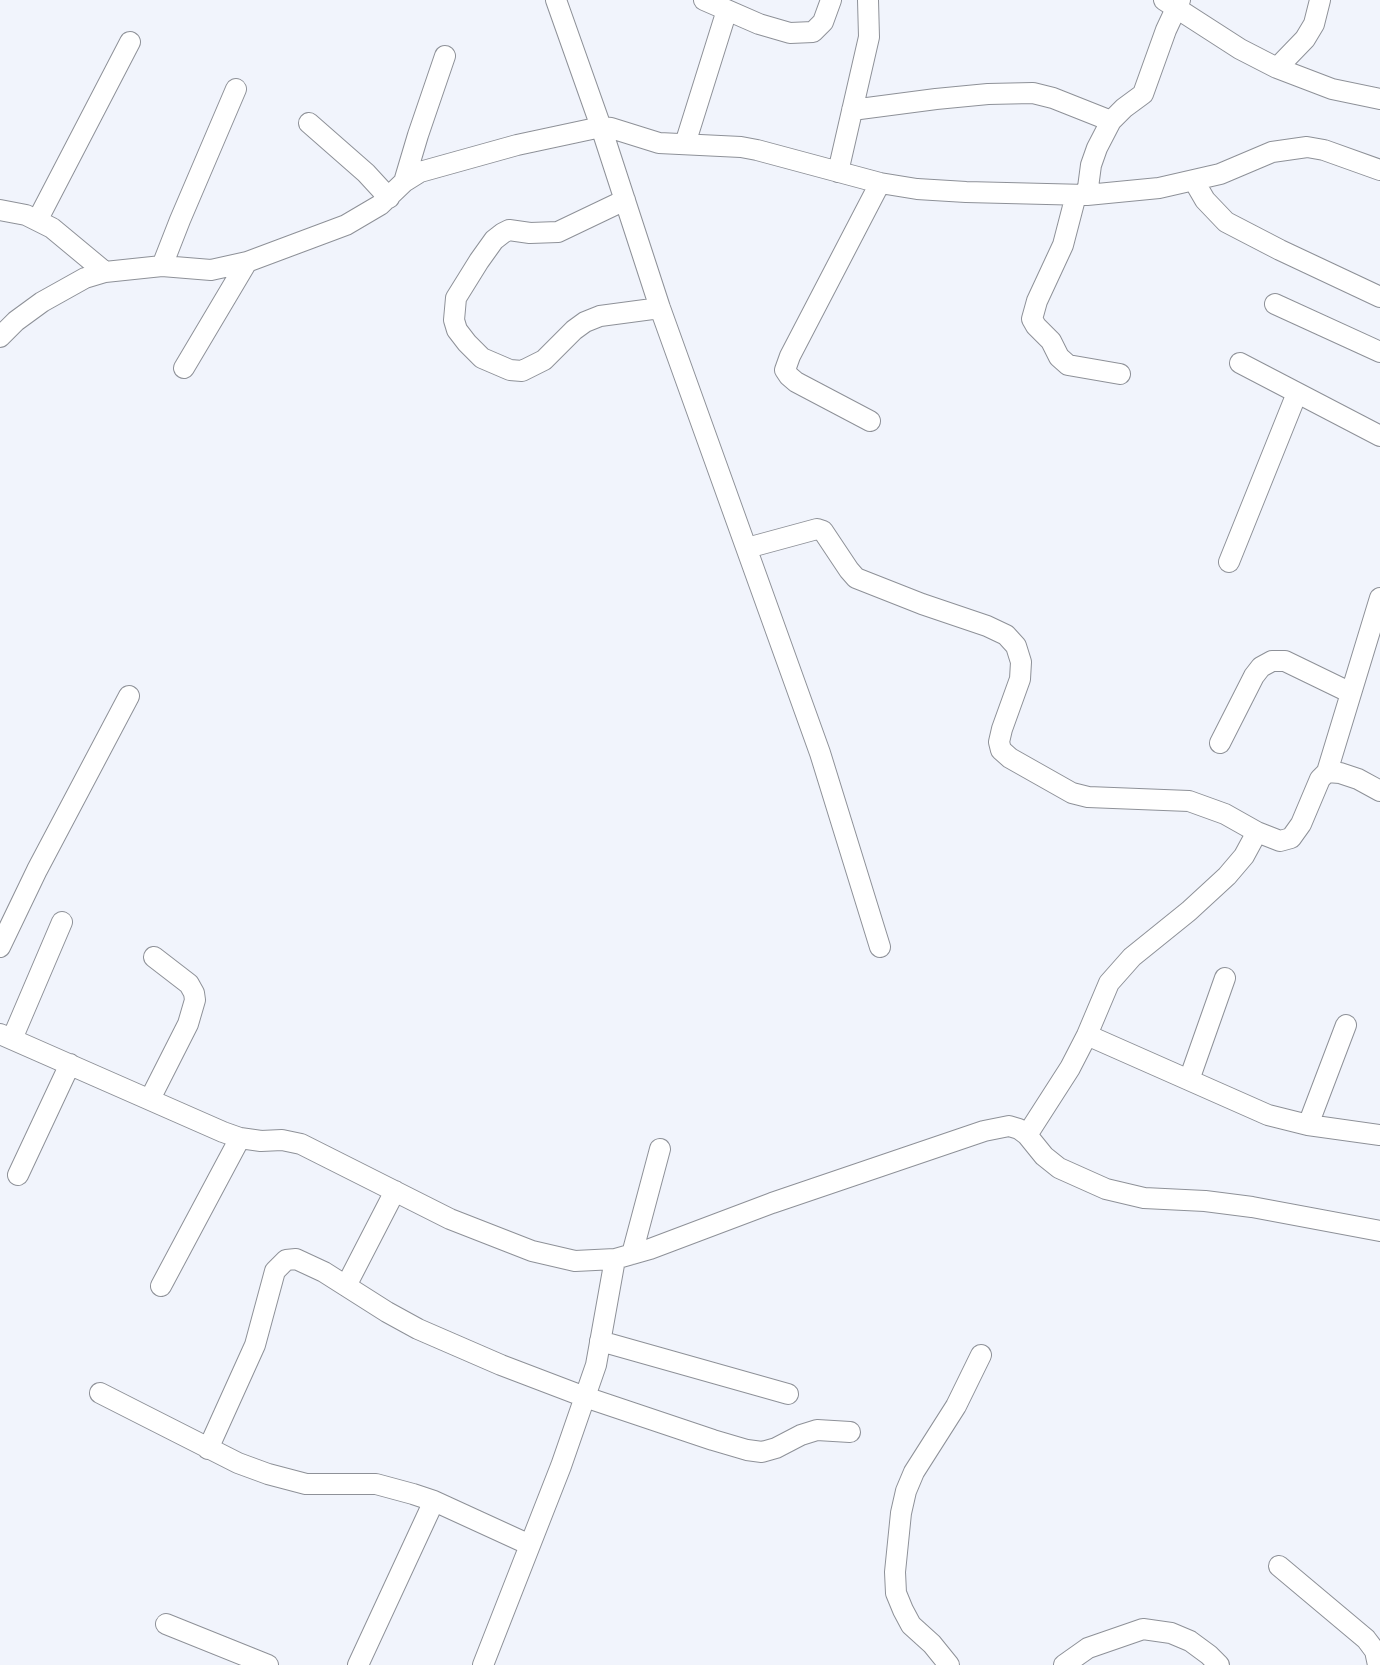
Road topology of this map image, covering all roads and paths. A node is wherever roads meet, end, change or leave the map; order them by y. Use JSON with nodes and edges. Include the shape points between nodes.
{"nodes":[{"id":1,"x":704,"y":0,"type":"edge"},
{"id":2,"x":831,"y":0,"type":"edge"},
{"id":3,"x":868,"y":0,"type":"edge"},
{"id":4,"x":1320,"y":0,"type":"edge"},
{"id":5,"x":560,"y":1,"type":"edge"},
{"id":6,"x":1173,"y":3,"type":"edge"},
{"id":7,"x":727,"y":10,"type":"junction"},
{"id":8,"x":130,"y":42,"type":"dead end"},
{"id":9,"x":445,"y":56,"type":"dead end"},
{"id":10,"x":1277,"y":68,"type":"junction"},
{"id":11,"x":236,"y":88,"type":"dead end"},
{"id":12,"x":1380,"y":99,"type":"edge"},
{"id":13,"x":852,"y":110,"type":"junction"},
{"id":14,"x":1111,"y":121,"type":"junction"},
{"id":15,"x":309,"y":123,"type":"dead end"},
{"id":16,"x":601,"y":127,"type":"junction"},
{"id":17,"x":685,"y":144,"type":"junction"},
{"id":18,"x":1380,"y":170,"type":"edge"},
{"id":19,"x":838,"y":172,"type":"junction"},
{"id":20,"x":1194,"y":181,"type":"junction"},
{"id":21,"x":404,"y":182,"type":"junction"},
{"id":22,"x":880,"y":183,"type":"junction"},
{"id":23,"x":1082,"y":195,"type":"junction"},
{"id":24,"x":388,"y":198,"type":"junction"},
{"id":25,"x":625,"y":200,"type":"junction"},
{"id":26,"x":0,"y":210,"type":"edge"},
{"id":27,"x":38,"y":219,"type":"junction"},
{"id":28,"x":247,"y":262,"type":"junction"},
{"id":29,"x":162,"y":266,"type":"junction"},
{"id":30,"x":105,"y":272,"type":"junction"},
{"id":31,"x":1380,"y":297,"type":"edge"},
{"id":32,"x":1275,"y":304,"type":"dead end"},
{"id":33,"x":660,"y":308,"type":"junction"},
{"id":34,"x":0,"y":337,"type":"edge"},
{"id":35,"x":1380,"y":352,"type":"edge"},
{"id":36,"x":1240,"y":363,"type":"dead end"},
{"id":37,"x":184,"y":368,"type":"dead end"},
{"id":38,"x":1120,"y":374,"type":"dead end"},
{"id":39,"x":1298,"y":393,"type":"junction"},
{"id":40,"x":870,"y":421,"type":"dead end"},
{"id":41,"x":1380,"y":436,"type":"edge"},
{"id":42,"x":747,"y":548,"type":"junction"},
{"id":43,"x":1229,"y":562,"type":"dead end"},
{"id":44,"x":1380,"y":598,"type":"edge"},
{"id":45,"x":1351,"y":693,"type":"junction"},
{"id":46,"x":129,"y":696,"type":"dead end"},
{"id":47,"x":1220,"y":743,"type":"dead end"},
{"id":48,"x":1327,"y":772,"type":"junction"},
{"id":49,"x":1380,"y":791,"type":"edge"},
{"id":50,"x":1257,"y":832,"type":"junction"},
{"id":51,"x":62,"y":922,"type":"dead end"},
{"id":52,"x":0,"y":947,"type":"edge"},
{"id":53,"x":880,"y":947,"type":"dead end"},
{"id":54,"x":154,"y":957,"type":"dead end"},
{"id":55,"x":1225,"y":978,"type":"dead end"},
{"id":56,"x":1346,"y":1025,"type":"dead end"},
{"id":57,"x":1087,"y":1035,"type":"junction"},
{"id":58,"x":6,"y":1037,"type":"edge"},
{"id":59,"x":70,"y":1064,"type":"junction"},
{"id":60,"x":1190,"y":1080,"type":"junction"},
{"id":61,"x":150,"y":1099,"type":"junction"},
{"id":62,"x":1308,"y":1125,"type":"junction"},
{"id":63,"x":1027,"y":1135,"type":"junction"},
{"id":64,"x":1380,"y":1135,"type":"edge"},
{"id":65,"x":240,"y":1138,"type":"junction"},
{"id":66,"x":660,"y":1149,"type":"dead end"},
{"id":67,"x":18,"y":1175,"type":"dead end"},
{"id":68,"x":394,"y":1191,"type":"junction"},
{"id":69,"x":1380,"y":1231,"type":"edge"},
{"id":70,"x":624,"y":1256,"type":"junction"},
{"id":71,"x":161,"y":1286,"type":"dead end"},
{"id":72,"x":346,"y":1286,"type":"junction"},
{"id":73,"x":600,"y":1341,"type":"junction"},
{"id":74,"x":981,"y":1355,"type":"dead end"},
{"id":75,"x":100,"y":1393,"type":"dead end"},
{"id":76,"x":788,"y":1394,"type":"dead end"},
{"id":77,"x":585,"y":1397,"type":"junction"},
{"id":78,"x":850,"y":1432,"type":"dead end"},
{"id":79,"x":208,"y":1449,"type":"junction"},
{"id":80,"x":434,"y":1501,"type":"junction"},
{"id":81,"x":530,"y":1545,"type":"junction"},
{"id":82,"x":1279,"y":1566,"type":"dead end"},
{"id":83,"x":166,"y":1624,"type":"dead end"},
{"id":84,"x":268,"y":1665,"type":"edge"},
{"id":85,"x":358,"y":1665,"type":"edge"},
{"id":86,"x":483,"y":1665,"type":"edge"},
{"id":87,"x":949,"y":1665,"type":"edge"},
{"id":88,"x":1064,"y":1665,"type":"edge"},
{"id":89,"x":1219,"y":1665,"type":"edge"},
{"id":90,"x":1378,"y":1665,"type":"edge"}],
"edges":[{"from":1,"to":7,"type":"street"},
{"from":2,"to":7,"type":"street","via":[[823,22],[813,32],[790,33]]},
{"from":3,"to":13,"type":"street","via":[[869,37]]},
{"from":4,"to":10,"type":"street","via":[[1314,24],[1305,39]]},
{"from":5,"to":16,"type":"street"},
{"from":6,"to":10,"type":"street","via":[[1240,49]]},
{"from":6,"to":14,"type":"street","via":[[1143,94]]},
{"from":7,"to":17,"type":"street"},
{"from":8,"to":27,"type":"street"},
{"from":9,"to":21,"type":"street"},
{"from":10,"to":12,"type":"street","via":[[1332,88]]},
{"from":11,"to":29,"type":"street"},
{"from":13,"to":14,"type":"street","via":[[1023,93],[1053,98]]},
{"from":13,"to":19,"type":"street"},
{"from":14,"to":23,"type":"street","via":[[1094,155]]},
{"from":15,"to":24,"type":"street"},
{"from":16,"to":17,"type":"street","via":[[659,142]]},
{"from":16,"to":21,"type":"street","via":[[467,157],[420,172]]},
{"from":16,"to":25,"type":"street"},
{"from":17,"to":19,"type":"street","via":[[741,147]]},
{"from":18,"to":20,"type":"street","via":[[1307,147],[1272,152]]},
{"from":19,"to":22,"type":"street"},
{"from":20,"to":23,"type":"street"},
{"from":20,"to":31,"type":"street","via":[[1205,200],[1226,222]]},
{"from":21,"to":24,"type":"street"},
{"from":22,"to":23,"type":"street","via":[[956,192]]},
{"from":22,"to":40,"type":"street","via":[[785,370],[796,382]]},
{"from":23,"to":38,"type":"street","via":[[1032,319],[1068,365]]},
{"from":24,"to":28,"type":"street","via":[[346,225]]},
{"from":25,"to":33,"type":"street"},
{"from":25,"to":33,"type":"street","via":[[558,232],[503,233],[494,240],[456,298],[457,330],[482,358],[522,371],[544,360],[585,322],[600,316]]},
{"from":26,"to":27,"type":"street"},
{"from":27,"to":30,"type":"street"},
{"from":28,"to":29,"type":"street","via":[[211,270]]},
{"from":28,"to":37,"type":"street"},
{"from":29,"to":30,"type":"street"},
{"from":30,"to":34,"type":"street","via":[[85,278],[42,302]]},
{"from":32,"to":35,"type":"street"},
{"from":33,"to":42,"type":"street"},
{"from":36,"to":39,"type":"street"},
{"from":39,"to":41,"type":"street"},
{"from":39,"to":43,"type":"street"},
{"from":42,"to":50,"type":"street","via":[[817,529],[823,531],[856,578],[1006,635],[1016,646],[1021,662],[1020,679],[999,742],[1001,750],[1056,785],[1088,797],[1189,801],[1225,814]]},
{"from":42,"to":53,"type":"street","via":[[820,753]]},
{"from":44,"to":45,"type":"street"},
{"from":45,"to":47,"type":"street","via":[[1285,661],[1272,661],[1254,676]]},
{"from":45,"to":48,"type":"street"},
{"from":46,"to":52,"type":"street"},
{"from":48,"to":49,"type":"street","via":[[1358,779]]},
{"from":48,"to":50,"type":"street","via":[[1291,838],[1280,841]]},
{"from":50,"to":57,"type":"street","via":[[1227,876],[1114,976]]},
{"from":51,"to":58,"type":"street"},
{"from":54,"to":61,"type":"street","via":[[189,984],[195,1000],[188,1024]]},
{"from":55,"to":60,"type":"street"},
{"from":56,"to":62,"type":"street"},
{"from":57,"to":60,"type":"street"},
{"from":57,"to":63,"type":"street"},
{"from":58,"to":59,"type":"street"},
{"from":59,"to":61,"type":"street"},
{"from":59,"to":67,"type":"street"},
{"from":60,"to":62,"type":"street","via":[[1268,1115]]},
{"from":61,"to":65,"type":"street"},
{"from":62,"to":64,"type":"street"},
{"from":63,"to":69,"type":"street","via":[[1059,1168],[1116,1192],[1252,1207]]},
{"from":63,"to":70,"type":"street","via":[[1009,1126],[984,1131]]},
{"from":65,"to":68,"type":"street","via":[[301,1144]]},
{"from":65,"to":71,"type":"street"},
{"from":66,"to":70,"type":"street"},
{"from":68,"to":70,"type":"street","via":[[450,1219],[532,1251],[575,1261]]},
{"from":68,"to":72,"type":"street"},
{"from":70,"to":73,"type":"street"},
{"from":72,"to":77,"type":"street","via":[[418,1329]]},
{"from":72,"to":79,"type":"street","via":[[296,1259],[280,1264],[270,1282],[249,1361]]},
{"from":73,"to":76,"type":"street"},
{"from":73,"to":77,"type":"street"},
{"from":74,"to":87,"type":"street","via":[[951,1414],[914,1472],[901,1513],[896,1593],[911,1625]]},
{"from":75,"to":79,"type":"street"},
{"from":77,"to":78,"type":"street","via":[[762,1452],[817,1430]]},
{"from":77,"to":81,"type":"street"},
{"from":79,"to":80,"type":"street","via":[[237,1463],[306,1484],[376,1484]]},
{"from":80,"to":81,"type":"street"},
{"from":80,"to":85,"type":"street"},
{"from":81,"to":86,"type":"street"},
{"from":82,"to":90,"type":"street","via":[[1365,1638]]},
{"from":83,"to":84,"type":"street"},
{"from":88,"to":89,"type":"street","via":[[1088,1648],[1143,1629],[1171,1633],[1190,1641]]}]}
